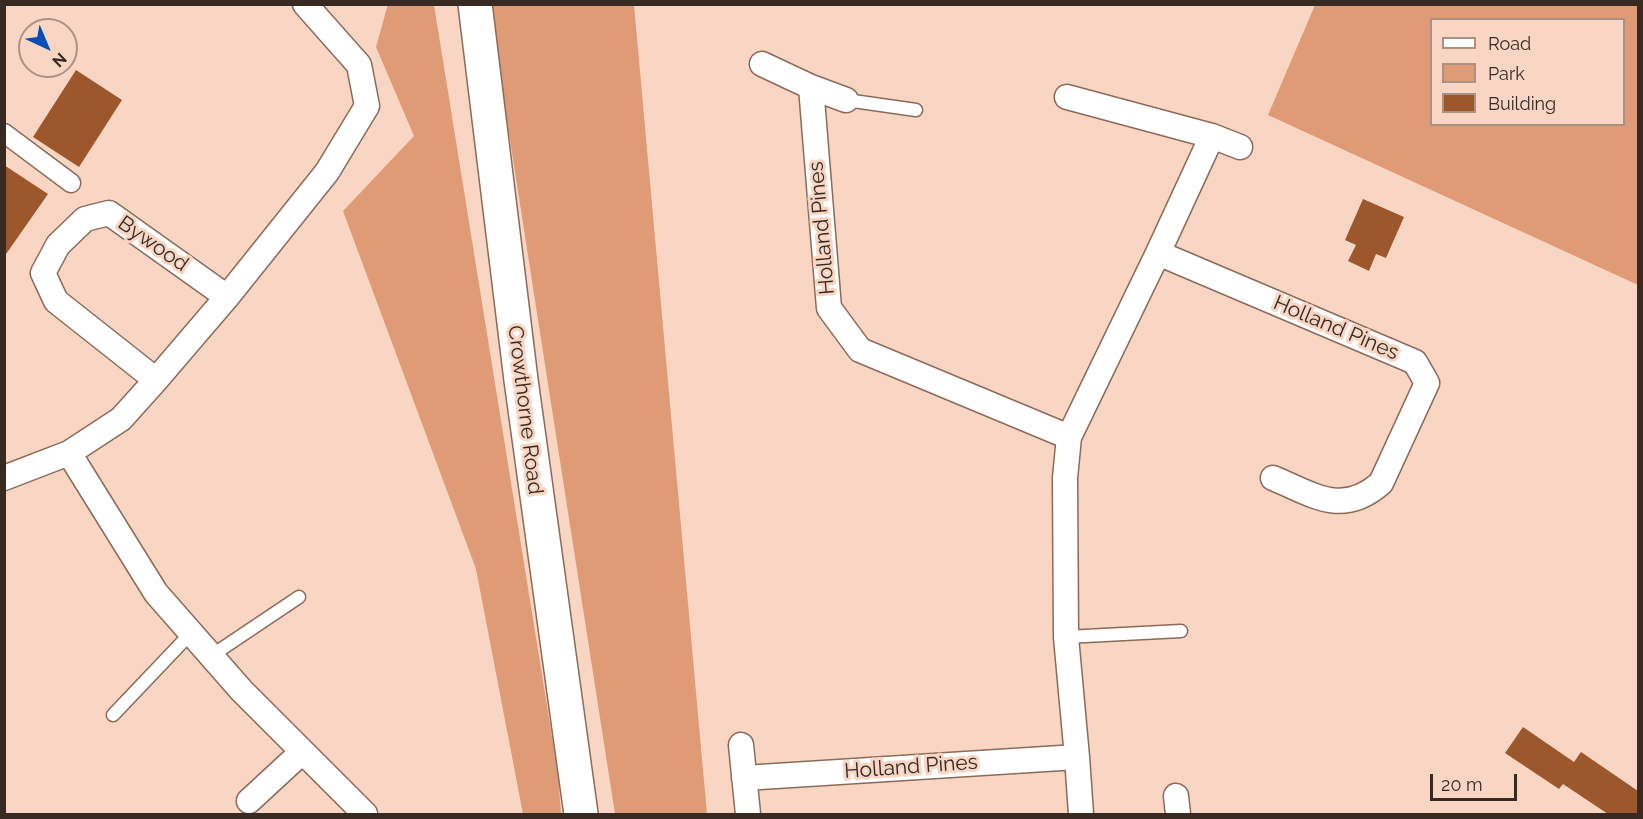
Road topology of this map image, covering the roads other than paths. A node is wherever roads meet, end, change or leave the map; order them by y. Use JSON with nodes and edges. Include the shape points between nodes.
{"nodes":[{"id":1,"x":305,"y":4,"type":"edge"},
{"id":2,"x":474,"y":4,"type":"edge"},
{"id":3,"x":762,"y":64,"type":"dead end"},
{"id":4,"x":811,"y":87,"type":"junction"},
{"id":5,"x":1067,"y":97,"type":"dead end"},
{"id":6,"x":846,"y":100,"type":"joint"},
{"id":7,"x":916,"y":110,"type":"dead end"},
{"id":8,"x":1212,"y":136,"type":"junction"},
{"id":9,"x":11,"y":137,"type":"edge"},
{"id":10,"x":1240,"y":147,"type":"dead end"},
{"id":11,"x":71,"y":183,"type":"dead end"},
{"id":12,"x":1158,"y":253,"type":"junction"},
{"id":13,"x":227,"y":297,"type":"junction"},
{"id":14,"x":156,"y":380,"type":"junction"},
{"id":15,"x":1069,"y":437,"type":"junction"},
{"id":16,"x":69,"y":453,"type":"junction"},
{"id":17,"x":4,"y":478,"type":"edge"},
{"id":18,"x":1273,"y":478,"type":"dead end"},
{"id":19,"x":300,"y":597,"type":"dead end"},
{"id":20,"x":1181,"y":631,"type":"dead end"},
{"id":21,"x":191,"y":633,"type":"junction"},
{"id":22,"x":1066,"y":637,"type":"junction"},
{"id":23,"x":211,"y":656,"type":"junction"},
{"id":24,"x":113,"y":715,"type":"dead end"},
{"id":25,"x":741,"y":745,"type":"dead end"},
{"id":26,"x":302,"y":752,"type":"junction"},
{"id":27,"x":1077,"y":757,"type":"junction"},
{"id":28,"x":744,"y":778,"type":"junction"},
{"id":29,"x":249,"y":801,"type":"dead end"},
{"id":30,"x":365,"y":814,"type":"edge"},
{"id":31,"x":580,"y":814,"type":"edge"},
{"id":32,"x":748,"y":814,"type":"edge"},
{"id":33,"x":1081,"y":814,"type":"edge"}],
"edges":[{"from":1,"to":13,"type":"street","via":[[359,65],[367,106],[327,172]]},
{"from":2,"to":31,"type":"main road","name":"Crowthorne Road"},
{"from":3,"to":4,"type":"street"},
{"from":4,"to":6,"type":"street"},
{"from":4,"to":15,"type":"street","name":"Holland Pines","via":[[829,308],[860,350]]},
{"from":5,"to":8,"type":"street"},
{"from":6,"to":7,"type":"lane"},
{"from":8,"to":10,"type":"street"},
{"from":8,"to":12,"type":"street"},
{"from":9,"to":11,"type":"street"},
{"from":12,"to":15,"type":"street"},
{"from":12,"to":18,"type":"street","name":"Holland Pines","via":[[1415,362],[1427,383],[1381,483],[1372,490],[1347,501],[1330,501]]},
{"from":13,"to":14,"type":"street"},
{"from":13,"to":14,"type":"street","name":"Bywood","via":[[109,213],[85,219],[58,246],[43,273],[56,301]]},
{"from":14,"to":16,"type":"street","via":[[121,419]]},
{"from":15,"to":22,"type":"street","via":[[1065,478]]},
{"from":16,"to":17,"type":"street"},
{"from":16,"to":21,"type":"street","via":[[156,593]]},
{"from":19,"to":23,"type":"lane"},
{"from":20,"to":22,"type":"lane"},
{"from":21,"to":23,"type":"street"},
{"from":21,"to":24,"type":"lane"},
{"from":22,"to":27,"type":"street"},
{"from":23,"to":26,"type":"street"},
{"from":25,"to":28,"type":"street"},
{"from":26,"to":29,"type":"street"},
{"from":26,"to":30,"type":"street"},
{"from":27,"to":28,"type":"street","name":"Holland Pines"},
{"from":27,"to":33,"type":"street"},
{"from":28,"to":32,"type":"street"}]}
